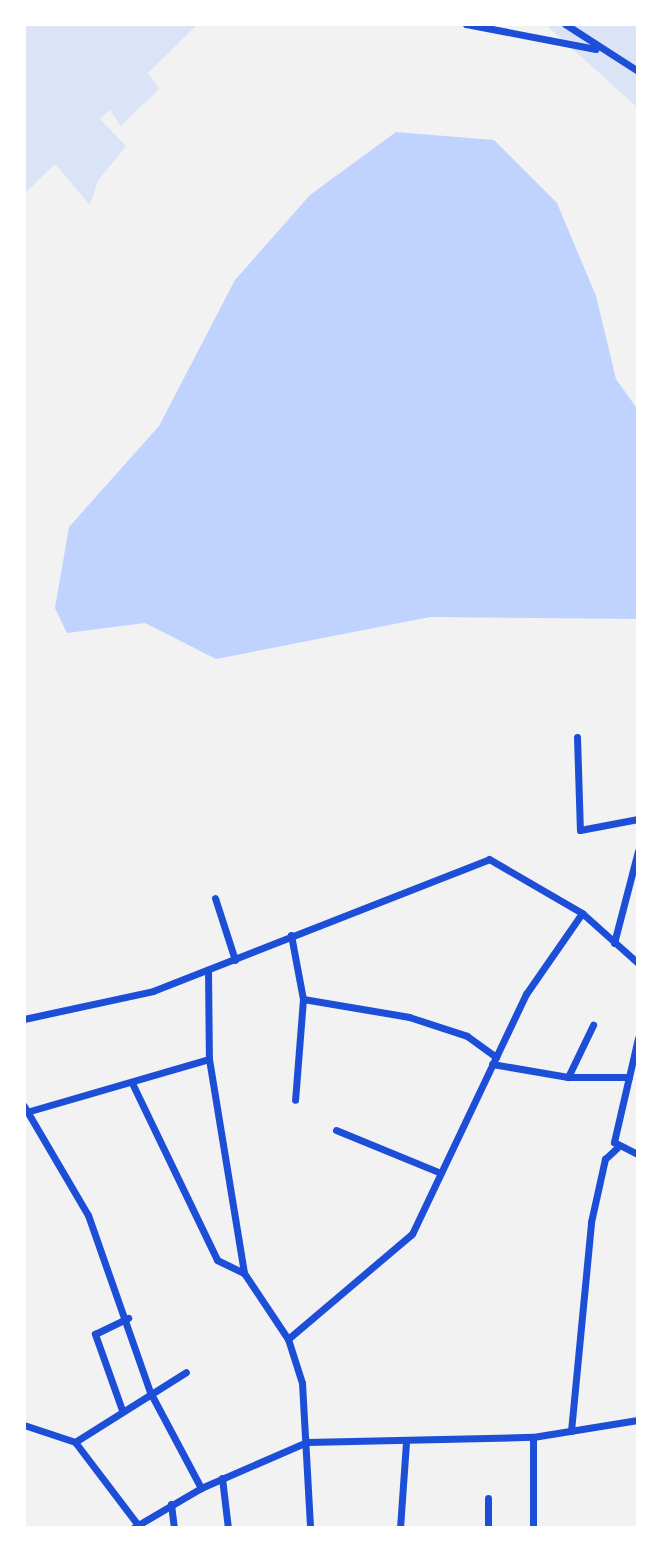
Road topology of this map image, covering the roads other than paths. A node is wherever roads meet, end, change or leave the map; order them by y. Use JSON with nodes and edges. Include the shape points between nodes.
{"nodes":[{"id":1,"x":466,"y":24,"type":"edge"},
{"id":2,"x":565,"y":24,"type":"edge"},
{"id":3,"x":596,"y":49,"type":"junction"},
{"id":4,"x":638,"y":71,"type":"edge"},
{"id":5,"x":577,"y":737,"type":"dead end"},
{"id":6,"x":638,"y":819,"type":"edge"},
{"id":7,"x":638,"y":851,"type":"edge"},
{"id":8,"x":215,"y":898,"type":"dead end"},
{"id":9,"x":582,"y":913,"type":"junction"},
{"id":10,"x":291,"y":935,"type":"junction"},
{"id":11,"x":614,"y":943,"type":"junction"},
{"id":12,"x":235,"y":960,"type":"junction"},
{"id":13,"x":638,"y":963,"type":"edge"},
{"id":14,"x":208,"y":970,"type":"junction"},
{"id":15,"x":303,"y":999,"type":"junction"},
{"id":16,"x":24,"y":1019,"type":"edge"},
{"id":17,"x":593,"y":1025,"type":"dead end"},
{"id":18,"x":638,"y":1038,"type":"edge"},
{"id":19,"x":209,"y":1059,"type":"junction"},
{"id":20,"x":494,"y":1061,"type":"junction"},
{"id":21,"x":568,"y":1077,"type":"junction"},
{"id":22,"x":629,"y":1077,"type":"junction"},
{"id":23,"x":132,"y":1083,"type":"junction"},
{"id":24,"x":295,"y":1100,"type":"dead end"},
{"id":25,"x":27,"y":1108,"type":"edge"},
{"id":26,"x":336,"y":1130,"type":"dead end"},
{"id":27,"x":617,"y":1148,"type":"junction"},
{"id":28,"x":638,"y":1154,"type":"edge"},
{"id":29,"x":441,"y":1173,"type":"junction"},
{"id":30,"x":244,"y":1273,"type":"junction"},
{"id":31,"x":128,"y":1318,"type":"junction"},
{"id":32,"x":288,"y":1339,"type":"junction"},
{"id":33,"x":186,"y":1372,"type":"dead end"},
{"id":34,"x":150,"y":1392,"type":"junction"},
{"id":35,"x":122,"y":1410,"type":"junction"},
{"id":36,"x":638,"y":1420,"type":"edge"},
{"id":37,"x":24,"y":1425,"type":"edge"},
{"id":38,"x":571,"y":1431,"type":"junction"},
{"id":39,"x":533,"y":1437,"type":"junction"},
{"id":40,"x":75,"y":1442,"type":"junction"},
{"id":41,"x":307,"y":1442,"type":"junction"},
{"id":42,"x":406,"y":1442,"type":"junction"},
{"id":43,"x":222,"y":1478,"type":"junction"},
{"id":44,"x":201,"y":1488,"type":"junction"},
{"id":45,"x":488,"y":1498,"type":"dead end"},
{"id":46,"x":171,"y":1504,"type":"junction"},
{"id":47,"x":136,"y":1526,"type":"edge"},
{"id":48,"x":174,"y":1528,"type":"edge"},
{"id":49,"x":228,"y":1528,"type":"edge"},
{"id":50,"x":310,"y":1528,"type":"edge"},
{"id":51,"x":400,"y":1528,"type":"edge"},
{"id":52,"x":488,"y":1528,"type":"edge"},
{"id":53,"x":533,"y":1528,"type":"edge"}],
"edges":[{"from":1,"to":3,"type":"street"},
{"from":2,"to":3,"type":"street"},
{"from":3,"to":4,"type":"street"},
{"from":5,"to":6,"type":"street","via":[[580,830]]},
{"from":7,"to":11,"type":"street"},
{"from":8,"to":12,"type":"street"},
{"from":9,"to":10,"type":"street","via":[[489,859]]},
{"from":9,"to":11,"type":"street"},
{"from":9,"to":20,"type":"street","via":[[526,994]]},
{"from":10,"to":12,"type":"street"},
{"from":10,"to":15,"type":"street"},
{"from":11,"to":13,"type":"street"},
{"from":12,"to":14,"type":"street"},
{"from":14,"to":16,"type":"street","via":[[99,1008]]},
{"from":14,"to":19,"type":"street"},
{"from":15,"to":20,"type":"street","via":[[409,1017],[467,1036]]},
{"from":15,"to":24,"type":"street"},
{"from":17,"to":21,"type":"street"},
{"from":18,"to":22,"type":"street"},
{"from":19,"to":23,"type":"street"},
{"from":19,"to":30,"type":"street"},
{"from":20,"to":21,"type":"street"},
{"from":20,"to":29,"type":"street"},
{"from":21,"to":22,"type":"street"},
{"from":22,"to":27,"type":"street"},
{"from":23,"to":25,"type":"street"},
{"from":23,"to":30,"type":"street","via":[[217,1260]]},
{"from":25,"to":31,"type":"street","via":[[83,1204]]},
{"from":26,"to":29,"type":"street"},
{"from":27,"to":28,"type":"street"},
{"from":27,"to":38,"type":"street","via":[[605,1159],[591,1222]]},
{"from":29,"to":32,"type":"street","via":[[412,1234]]},
{"from":30,"to":32,"type":"street"},
{"from":31,"to":34,"type":"street"},
{"from":31,"to":35,"type":"street","via":[[95,1334]]},
{"from":32,"to":41,"type":"street","via":[[302,1383]]},
{"from":33,"to":34,"type":"street"},
{"from":34,"to":35,"type":"street"},
{"from":34,"to":44,"type":"street"},
{"from":35,"to":40,"type":"street"},
{"from":36,"to":38,"type":"street"},
{"from":37,"to":40,"type":"street"},
{"from":38,"to":39,"type":"street"},
{"from":39,"to":42,"type":"street"},
{"from":39,"to":53,"type":"street"},
{"from":40,"to":47,"type":"street"},
{"from":41,"to":42,"type":"street"},
{"from":41,"to":43,"type":"street"},
{"from":41,"to":50,"type":"street"},
{"from":42,"to":51,"type":"street"},
{"from":43,"to":44,"type":"street"},
{"from":43,"to":49,"type":"street"},
{"from":44,"to":46,"type":"street"},
{"from":45,"to":52,"type":"street"},
{"from":46,"to":47,"type":"street"},
{"from":46,"to":48,"type":"street"}]}
